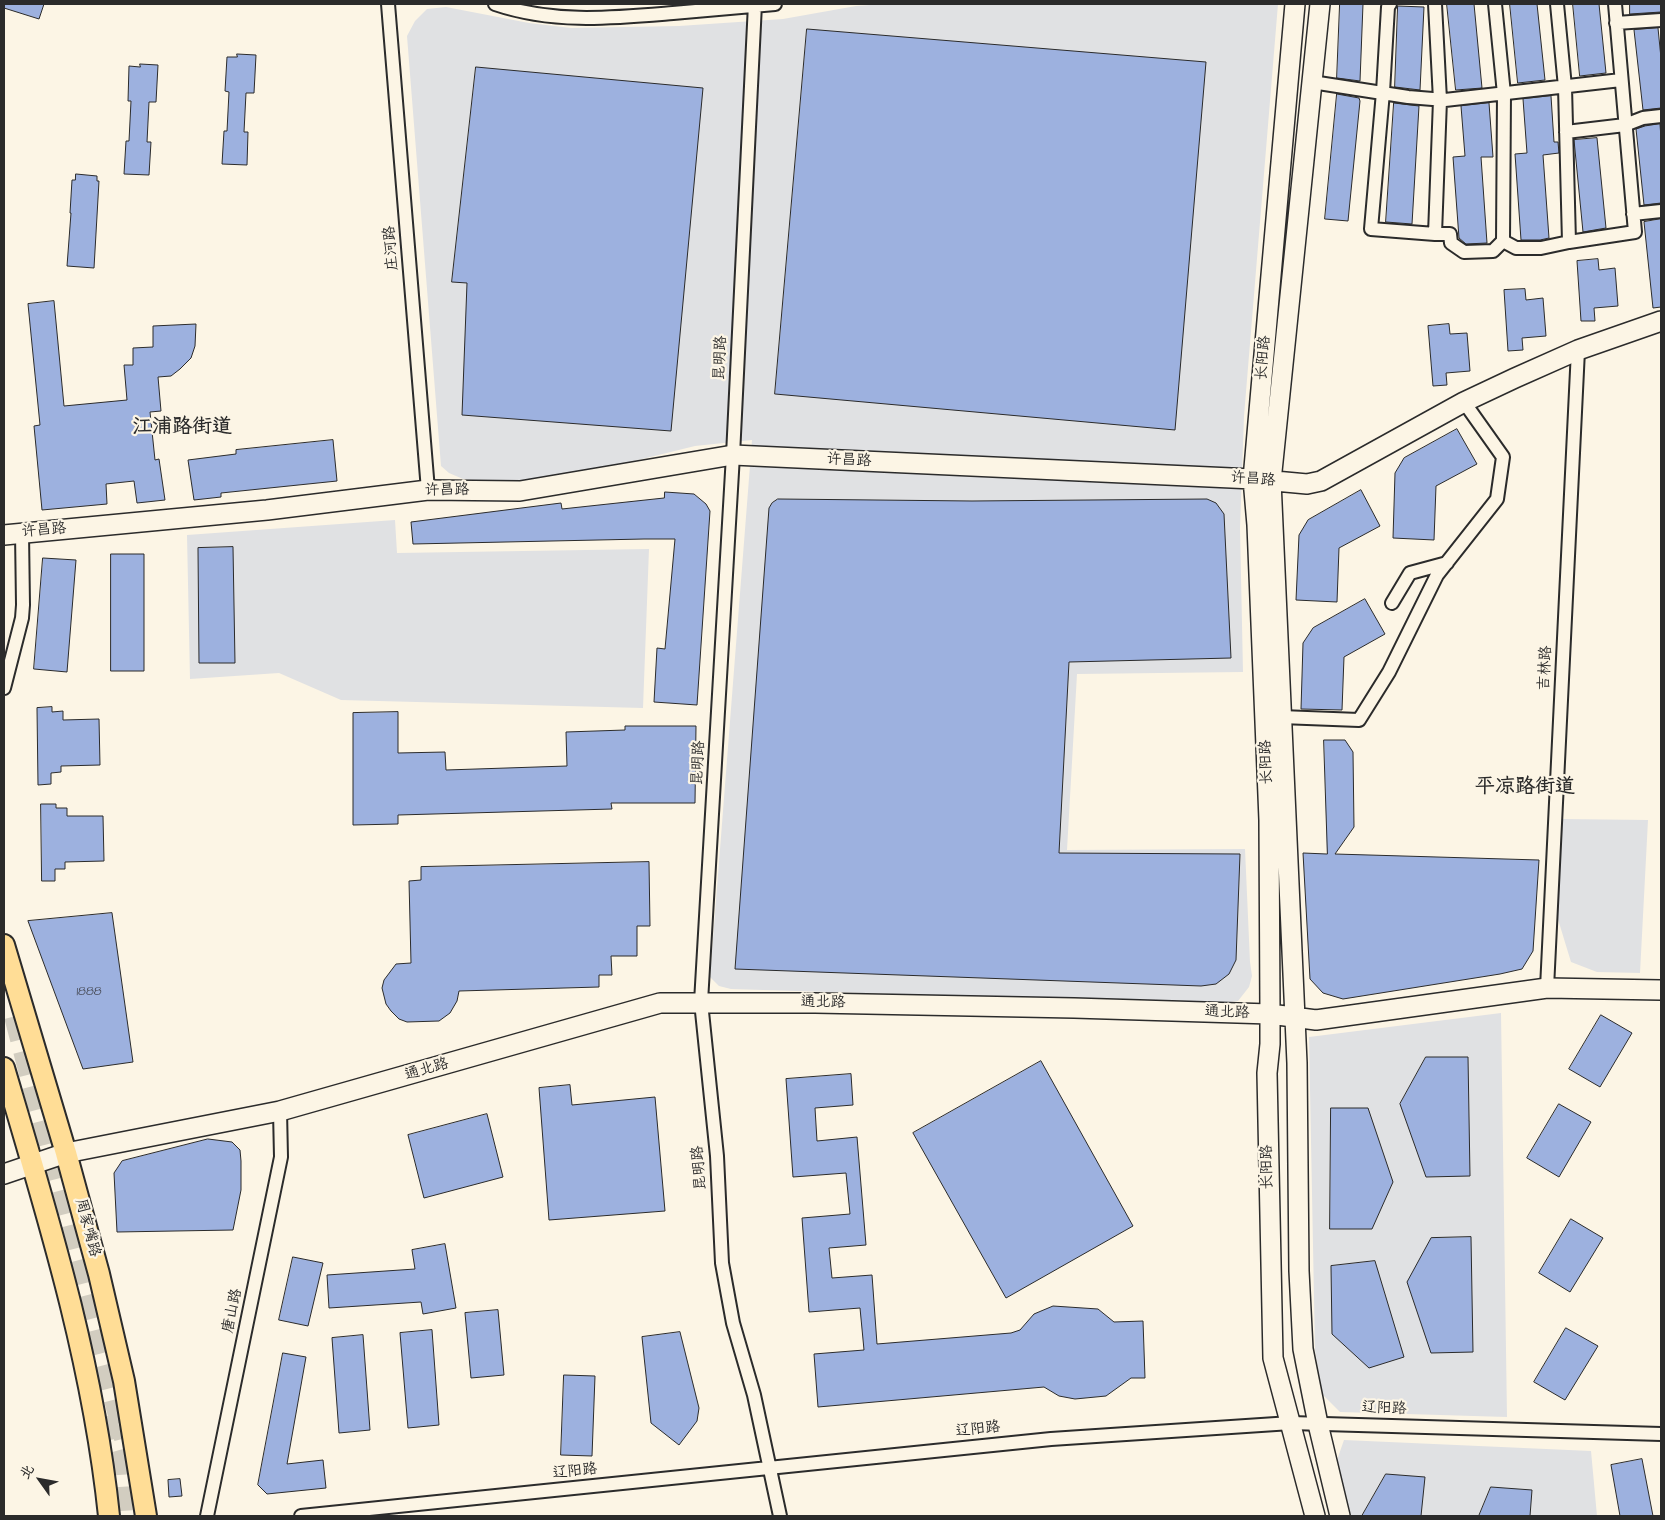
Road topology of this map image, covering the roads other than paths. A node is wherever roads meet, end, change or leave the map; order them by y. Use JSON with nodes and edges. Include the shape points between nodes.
{"nodes":[{"id":1,"x":388,"y":4,"type":"edge"},
{"id":2,"x":495,"y":4,"type":"edge"},
{"id":3,"x":775,"y":4,"type":"edge"},
{"id":4,"x":1295,"y":4,"type":"edge"},
{"id":5,"x":1320,"y":4,"type":"edge"},
{"id":6,"x":1390,"y":4,"type":"edge"},
{"id":7,"x":1435,"y":4,"type":"edge"},
{"id":8,"x":1495,"y":4,"type":"edge"},
{"id":9,"x":1557,"y":4,"type":"edge"},
{"id":10,"x":1615,"y":4,"type":"edge"},
{"id":11,"x":755,"y":5,"type":"edge"},
{"id":12,"x":1661,"y":20,"type":"edge"},
{"id":13,"x":1616,"y":23,"type":"junction"},
{"id":14,"x":1621,"y":80,"type":"junction"},
{"id":15,"x":1312,"y":82,"type":"junction"},
{"id":16,"x":1564,"y":87,"type":"junction"},
{"id":17,"x":1383,"y":92,"type":"junction"},
{"id":18,"x":1504,"y":94,"type":"junction"},
{"id":19,"x":1440,"y":100,"type":"junction"},
{"id":20,"x":1661,"y":116,"type":"edge"},
{"id":21,"x":1625,"y":125,"type":"junction"},
{"id":22,"x":1566,"y":132,"type":"junction"},
{"id":23,"x":1661,"y":211,"type":"edge"},
{"id":24,"x":1633,"y":214,"type":"junction"},
{"id":25,"x":1435,"y":234,"type":"junction"},
{"id":26,"x":1503,"y":241,"type":"junction"},
{"id":27,"x":1569,"y":242,"type":"junction"},
{"id":28,"x":1661,"y":322,"type":"edge"},
{"id":29,"x":1578,"y":350,"type":"junction"},
{"id":30,"x":1464,"y":402,"type":"junction"},
{"id":31,"x":732,"y":455,"type":"junction"},
{"id":32,"x":1262,"y":480,"type":"junction"},
{"id":33,"x":428,"y":490,"type":"junction"},
{"id":34,"x":13,"y":534,"type":"edge"},
{"id":35,"x":1447,"y":563,"type":"junction"},
{"id":36,"x":1392,"y":604,"type":"dead end"},
{"id":37,"x":4,"y":688,"type":"edge"},
{"id":38,"x":1281,"y":717,"type":"junction"},
{"id":39,"x":4,"y":945,"type":"edge"},
{"id":40,"x":1547,"y":988,"type":"junction"},
{"id":41,"x":1661,"y":990,"type":"edge"},
{"id":42,"x":701,"y":1002,"type":"junction"},
{"id":43,"x":1270,"y":1014,"type":"junction"},
{"id":44,"x":1295,"y":1017,"type":"junction"},
{"id":45,"x":4,"y":1068,"type":"edge"},
{"id":46,"x":280,"y":1111,"type":"junction"},
{"id":47,"x":66,"y":1153,"type":"junction"},
{"id":48,"x":32,"y":1164,"type":"junction"},
{"id":49,"x":4,"y":1174,"type":"edge"},
{"id":50,"x":1291,"y":1423,"type":"junction"},
{"id":51,"x":1318,"y":1424,"type":"junction"},
{"id":52,"x":1661,"y":1434,"type":"edge"},
{"id":53,"x":770,"y":1469,"type":"junction"},
{"id":54,"x":109,"y":1516,"type":"edge"},
{"id":55,"x":146,"y":1516,"type":"edge"},
{"id":56,"x":207,"y":1516,"type":"edge"},
{"id":57,"x":301,"y":1516,"type":"edge"},
{"id":58,"x":780,"y":1516,"type":"edge"},
{"id":59,"x":1315,"y":1516,"type":"edge"},
{"id":60,"x":1340,"y":1516,"type":"edge"}],
"edges":[{"from":1,"to":33,"type":"street","name":"庄河路"},
{"from":2,"to":11,"type":"street","via":[[527,13],[605,19]]},
{"from":3,"to":11,"type":"street"},
{"from":4,"to":32,"type":"street","name":"长阳路"},
{"from":5,"to":15,"type":"street","name":"长阳路"},
{"from":6,"to":17,"type":"street"},
{"from":7,"to":19,"type":"street"},
{"from":8,"to":18,"type":"street"},
{"from":9,"to":16,"type":"street"},
{"from":10,"to":13,"type":"street"},
{"from":11,"to":31,"type":"street","name":"昆明路"},
{"from":12,"to":13,"type":"street"},
{"from":13,"to":14,"type":"street"},
{"from":14,"to":16,"type":"street"},
{"from":14,"to":21,"type":"street"},
{"from":15,"to":17,"type":"street"},
{"from":15,"to":32,"type":"street","name":"长阳路"},
{"from":16,"to":18,"type":"street"},
{"from":16,"to":22,"type":"street"},
{"from":17,"to":19,"type":"street"},
{"from":17,"to":25,"type":"street","via":[[1371,229]]},
{"from":18,"to":19,"type":"street"},
{"from":18,"to":26,"type":"street"},
{"from":19,"to":25,"type":"street"},
{"from":20,"to":21,"type":"street"},
{"from":21,"to":22,"type":"street"},
{"from":21,"to":24,"type":"street"},
{"from":22,"to":27,"type":"street"},
{"from":23,"to":24,"type":"street"},
{"from":24,"to":27,"type":"street","via":[[1635,232]]},
{"from":25,"to":26,"type":"street","via":[[1450,234],[1451,243],[1464,252],[1493,251]]},
{"from":26,"to":27,"type":"street","via":[[1516,248],[1541,248]]},
{"from":28,"to":29,"type":"street","name":"许昌路"},
{"from":29,"to":30,"type":"street","name":"许昌路"},
{"from":29,"to":40,"type":"street","name":"吉林路"},
{"from":30,"to":32,"type":"street","name":"许昌路","via":[[1321,481],[1307,484]]},
{"from":30,"to":35,"type":"street","via":[[1502,457],[1497,499]]},
{"from":31,"to":32,"type":"street","name":"许昌路"},
{"from":31,"to":33,"type":"street","name":"许昌路","via":[[520,491]]},
{"from":31,"to":42,"type":"street","name":"昆明路"},
{"from":32,"to":38,"type":"street","name":"长阳路"},
{"from":32,"to":43,"type":"street","name":"长阳路","via":[[1258,525],[1268,801]]},
{"from":33,"to":34,"type":"street","name":"许昌路","via":[[267,510]]},
{"from":34,"to":37,"type":"street","via":[[22,612]]},
{"from":35,"to":36,"type":"street","via":[[1410,573]]},
{"from":35,"to":38,"type":"street","via":[[1438,574],[1389,672],[1359,720]]},
{"from":38,"to":44,"type":"street","name":"长阳路"},
{"from":39,"to":47,"type":"main road","name":"周家嘴路"},
{"from":40,"to":41,"type":"street","name":"通北路"},
{"from":40,"to":44,"type":"street","name":"通北路","via":[[1316,1020]]},
{"from":42,"to":43,"type":"street","name":"通北路"},
{"from":42,"to":46,"type":"street","name":"通北路","via":[[660,1003]]},
{"from":42,"to":53,"type":"street","name":"昆明路","via":[[717,1156],[722,1263],[733,1323],[754,1395]]},
{"from":43,"to":44,"type":"street","name":"通北路"},
{"from":43,"to":50,"type":"street","name":"长阳路","via":[[1267,1072],[1273,1358]]},
{"from":44,"to":51,"type":"street","name":"长阳路","via":[[1298,1271],[1302,1339]]},
{"from":45,"to":48,"type":"main road"},
{"from":46,"to":47,"type":"street","name":"通北路"},
{"from":46,"to":56,"type":"street","name":"唐山路","via":[[281,1157]]},
{"from":47,"to":48,"type":"street","name":"通北路"},
{"from":47,"to":55,"type":"main road","name":"周家嘴路","via":[[124,1381]]},
{"from":48,"to":49,"type":"street","name":"通北路"},
{"from":48,"to":54,"type":"main road","via":[[85,1361],[98,1426]]},
{"from":50,"to":51,"type":"street","name":"辽阳路"},
{"from":50,"to":53,"type":"street","name":"辽阳路","via":[[1051,1439]]},
{"from":50,"to":59,"type":"street","name":"长阳路"},
{"from":51,"to":52,"type":"street","name":"辽阳路"},
{"from":51,"to":60,"type":"street","name":"长阳路"},
{"from":53,"to":57,"type":"street","name":"辽阳路"},
{"from":53,"to":58,"type":"street","name":"昆明路"}]}
